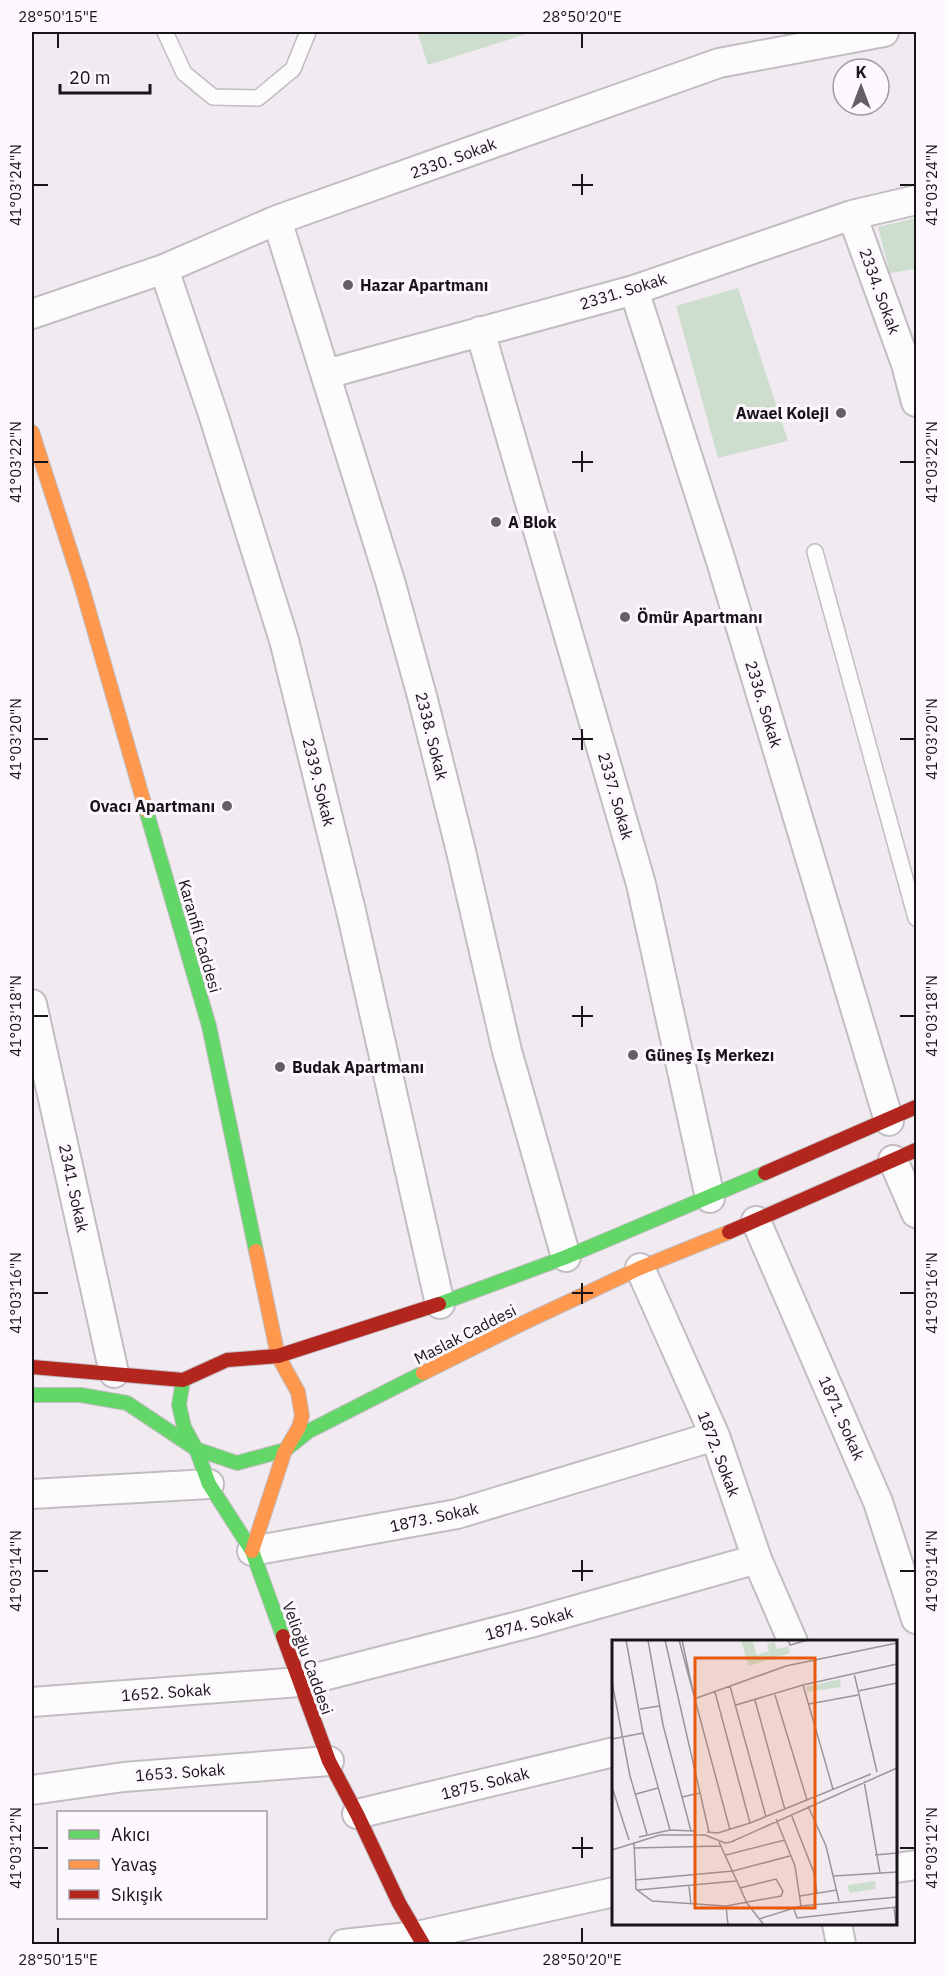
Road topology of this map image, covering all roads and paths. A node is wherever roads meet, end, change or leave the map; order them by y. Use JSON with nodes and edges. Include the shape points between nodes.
{"nodes":[{"id":1,"x":165,"y":32,"type":"edge"},
{"id":2,"x":308,"y":32,"type":"edge"},
{"id":3,"x":884,"y":32,"type":"edge"},
{"id":4,"x":916,"y":200,"type":"edge"},
{"id":5,"x":852,"y":215,"type":"junction"},
{"id":6,"x":277,"y":220,"type":"junction"},
{"id":7,"x":164,"y":269,"type":"junction"},
{"id":8,"x":634,"y":290,"type":"junction"},
{"id":9,"x":32,"y":314,"type":"edge"},
{"id":10,"x":480,"y":331,"type":"junction"},
{"id":11,"x":911,"y":363,"type":"edge"},
{"id":12,"x":326,"y":374,"type":"junction"},
{"id":13,"x":916,"y":402,"type":"edge"},
{"id":14,"x":32,"y":432,"type":"edge"},
{"id":15,"x":815,"y":552,"type":"dead end"},
{"id":16,"x":916,"y":918,"type":"edge"},
{"id":17,"x":32,"y":1004,"type":"edge"},
{"id":18,"x":39,"y":1067,"type":"edge"},
{"id":19,"x":916,"y":1107,"type":"edge"},
{"id":20,"x":889,"y":1120,"type":"junction"},
{"id":21,"x":905,"y":1155,"type":"edge"},
{"id":22,"x":710,"y":1198,"type":"junction"},
{"id":23,"x":916,"y":1213,"type":"edge"},
{"id":24,"x":756,"y":1221,"type":"junction"},
{"id":25,"x":566,"y":1257,"type":"junction"},
{"id":26,"x":640,"y":1268,"type":"junction"},
{"id":27,"x":440,"y":1304,"type":"junction"},
{"id":28,"x":278,"y":1356,"type":"junction"},
{"id":29,"x":32,"y":1367,"type":"edge"},
{"id":30,"x":114,"y":1373,"type":"junction"},
{"id":31,"x":183,"y":1380,"type":"junction"},
{"id":32,"x":32,"y":1395,"type":"edge"},
{"id":33,"x":715,"y":1436,"type":"junction"},
{"id":34,"x":196,"y":1449,"type":"junction"},
{"id":35,"x":285,"y":1450,"type":"junction"},
{"id":36,"x":209,"y":1484,"type":"junction"},
{"id":37,"x":32,"y":1494,"type":"edge"},
{"id":38,"x":252,"y":1551,"type":"junction"},
{"id":39,"x":757,"y":1559,"type":"junction"},
{"id":40,"x":916,"y":1619,"type":"edge"},
{"id":41,"x":793,"y":1640,"type":"edge"},
{"id":42,"x":300,"y":1682,"type":"junction"},
{"id":43,"x":32,"y":1702,"type":"edge"},
{"id":44,"x":612,"y":1752,"type":"edge"},
{"id":45,"x":329,"y":1761,"type":"junction"},
{"id":46,"x":32,"y":1790,"type":"edge"},
{"id":47,"x":357,"y":1814,"type":"junction"},
{"id":48,"x":916,"y":1864,"type":"edge"},
{"id":49,"x":897,"y":1868,"type":"edge"},
{"id":50,"x":612,"y":1892,"type":"edge"},
{"id":51,"x":837,"y":1925,"type":"edge"},
{"id":52,"x":420,"y":1940,"type":"edge"},
{"id":53,"x":344,"y":1944,"type":"edge"},
{"id":54,"x":841,"y":1944,"type":"edge"}],
"edges":[{"from":1,"to":2,"type":"lane","via":[[184,73],[213,97],[258,98],[293,69]]},
{"from":3,"to":6,"type":"street","name":"2330. Sokak","via":[[719,63]]},
{"from":4,"to":5,"type":"street","name":"2331. Sokak"},
{"from":5,"to":8,"type":"street","name":"2331. Sokak"},
{"from":5,"to":11,"type":"street","name":"2334. Sokak"},
{"from":6,"to":7,"type":"street","name":"2330. Sokak"},
{"from":6,"to":12,"type":"street","name":"2338. Sokak"},
{"from":7,"to":9,"type":"street","name":"2330. Sokak"},
{"from":7,"to":27,"type":"street","name":"2339. Sokak","via":[[284,640],[351,912]]},
{"from":8,"to":10,"type":"street","name":"2331. Sokak"},
{"from":8,"to":20,"type":"street","name":"2336. Sokak","via":[[721,561]]},
{"from":10,"to":12,"type":"street","name":"2331. Sokak"},
{"from":10,"to":22,"type":"street","name":"2337. Sokak","via":[[641,884]]},
{"from":11,"to":13,"type":"street","name":"2334. Sokak"},
{"from":12,"to":25,"type":"street","name":"2338. Sokak","via":[[422,696],[507,1051]]},
{"from":14,"to":28,"type":"main road","name":"Karanfil Caddesi","via":[[81,584],[209,1026]]},
{"from":15,"to":16,"type":"lane"},
{"from":17,"to":18,"type":"street","name":"2341. Sokak"},
{"from":18,"to":30,"type":"street","name":"2341. Sokak"},
{"from":19,"to":20,"type":"main road","name":"Maslak Caddesi"},
{"from":20,"to":22,"type":"main road","name":"Maslak Caddesi"},
{"from":21,"to":23,"type":"street"},
{"from":21,"to":24,"type":"main road","name":"Maslak Caddesi"},
{"from":22,"to":25,"type":"main road","name":"Maslak Caddesi"},
{"from":24,"to":26,"type":"main road","name":"Maslak Caddesi"},
{"from":24,"to":40,"type":"street","name":"1871. Sokak","via":[[878,1502]]},
{"from":25,"to":27,"type":"main road","name":"Maslak Caddesi"},
{"from":26,"to":33,"type":"street","name":"1872. Sokak"},
{"from":26,"to":35,"type":"main road","name":"Maslak Caddesi","via":[[309,1431]]},
{"from":27,"to":28,"type":"main road","name":"Maslak Caddesi"},
{"from":28,"to":31,"type":"main road","name":"Maslak Caddesi","via":[[228,1360]]},
{"from":28,"to":35,"type":"main road","name":"Karanfil Caddesi","via":[[292,1377],[302,1416],[297,1435]]},
{"from":29,"to":30,"type":"main road","name":"Maslak Caddesi"},
{"from":30,"to":31,"type":"main road","name":"Maslak Caddesi"},
{"from":31,"to":34,"type":"main road","name":"Velioğlu Caddesi","via":[[179,1406],[184,1427]]},
{"from":32,"to":34,"type":"main road","name":"Maslak Caddesi","via":[[81,1395],[127,1404]]},
{"from":33,"to":38,"type":"street","name":"1873. Sokak","via":[[457,1514]]},
{"from":33,"to":39,"type":"street","name":"1872. Sokak"},
{"from":34,"to":35,"type":"main road","name":"Maslak Caddesi","via":[[237,1463]]},
{"from":34,"to":36,"type":"main road","name":"Velioğlu Caddesi"},
{"from":35,"to":38,"type":"main road"},
{"from":36,"to":37,"type":"street"},
{"from":36,"to":38,"type":"main road","name":"Velioğlu Caddesi"},
{"from":38,"to":42,"type":"main road","name":"Velioğlu Caddesi"},
{"from":39,"to":41,"type":"street","name":"1872. Sokak"},
{"from":39,"to":42,"type":"street","name":"1874. Sokak"},
{"from":42,"to":43,"type":"street","name":"1652. Sokak"},
{"from":42,"to":45,"type":"main road","name":"Velioğlu Caddesi"},
{"from":44,"to":47,"type":"street","name":"1875. Sokak"},
{"from":45,"to":46,"type":"street","name":"1653. Sokak","via":[[124,1777]]},
{"from":45,"to":47,"type":"main road","name":"Velioğlu Caddesi"},
{"from":47,"to":52,"type":"main road","name":"Velioğlu Caddesi"},
{"from":48,"to":49,"type":"street"},
{"from":50,"to":52,"type":"street"},
{"from":51,"to":54,"type":"street"},
{"from":52,"to":53,"type":"street"}]}
